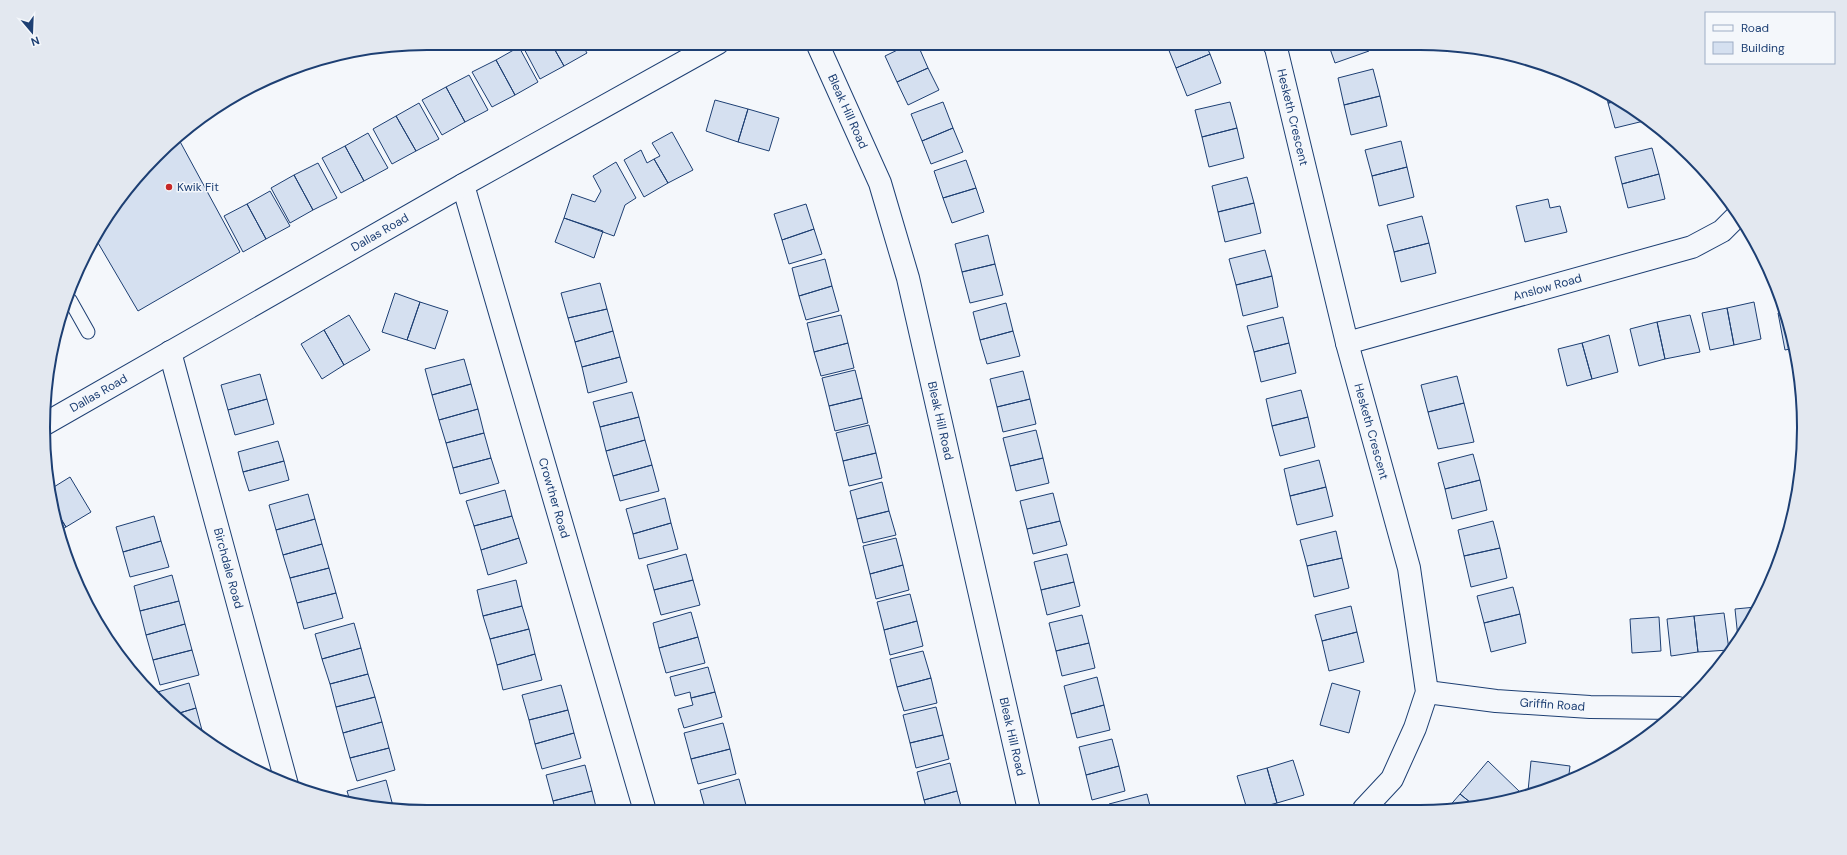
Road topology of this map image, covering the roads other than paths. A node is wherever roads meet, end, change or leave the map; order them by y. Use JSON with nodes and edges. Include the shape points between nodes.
{"nodes":[{"id":1,"x":705,"y":50,"type":"edge"},
{"id":2,"x":820,"y":50,"type":"edge"},
{"id":3,"x":1276,"y":50,"type":"edge"},
{"id":4,"x":463,"y":185,"type":"junction"},
{"id":5,"x":1734,"y":219,"type":"edge"},
{"id":6,"x":71,"y":302,"type":"edge"},
{"id":7,"x":88,"y":332,"type":"dead end"},
{"id":8,"x":1347,"y":343,"type":"junction"},
{"id":9,"x":170,"y":352,"type":"junction"},
{"id":10,"x":50,"y":421,"type":"edge"},
{"id":11,"x":1427,"y":692,"type":"junction"},
{"id":12,"x":1671,"y":708,"type":"edge"},
{"id":13,"x":285,"y":777,"type":"edge"},
{"id":14,"x":643,"y":805,"type":"edge"},
{"id":15,"x":1028,"y":805,"type":"edge"},
{"id":16,"x":1368,"y":805,"type":"edge"}],
"edges":[{"from":1,"to":4,"type":"street","name":"Dallas Road"},
{"from":2,"to":15,"type":"street","name":"Bleak Hill Road","via":[[880,183],[908,278]]},
{"from":3,"to":8,"type":"street","name":"Hesketh Crescent"},
{"from":4,"to":9,"type":"street","name":"Dallas Road"},
{"from":4,"to":14,"type":"street","name":"Crowther Road"},
{"from":5,"to":8,"type":"street","name":"Anslow Road","via":[[1722,231],[1692,247]]},
{"from":6,"to":7,"type":"lane"},
{"from":8,"to":11,"type":"street","name":"Hesketh Crescent","via":[[1409,568]]},
{"from":9,"to":10,"type":"street","name":"Dallas Road"},
{"from":9,"to":13,"type":"street","name":"Birchdale Road"},
{"from":11,"to":12,"type":"street","name":"Griffin Road","via":[[1496,701],[1590,707]]},
{"from":11,"to":16,"type":"street","name":"Hesketh Crescent","via":[[1415,728],[1392,779]]}]}
